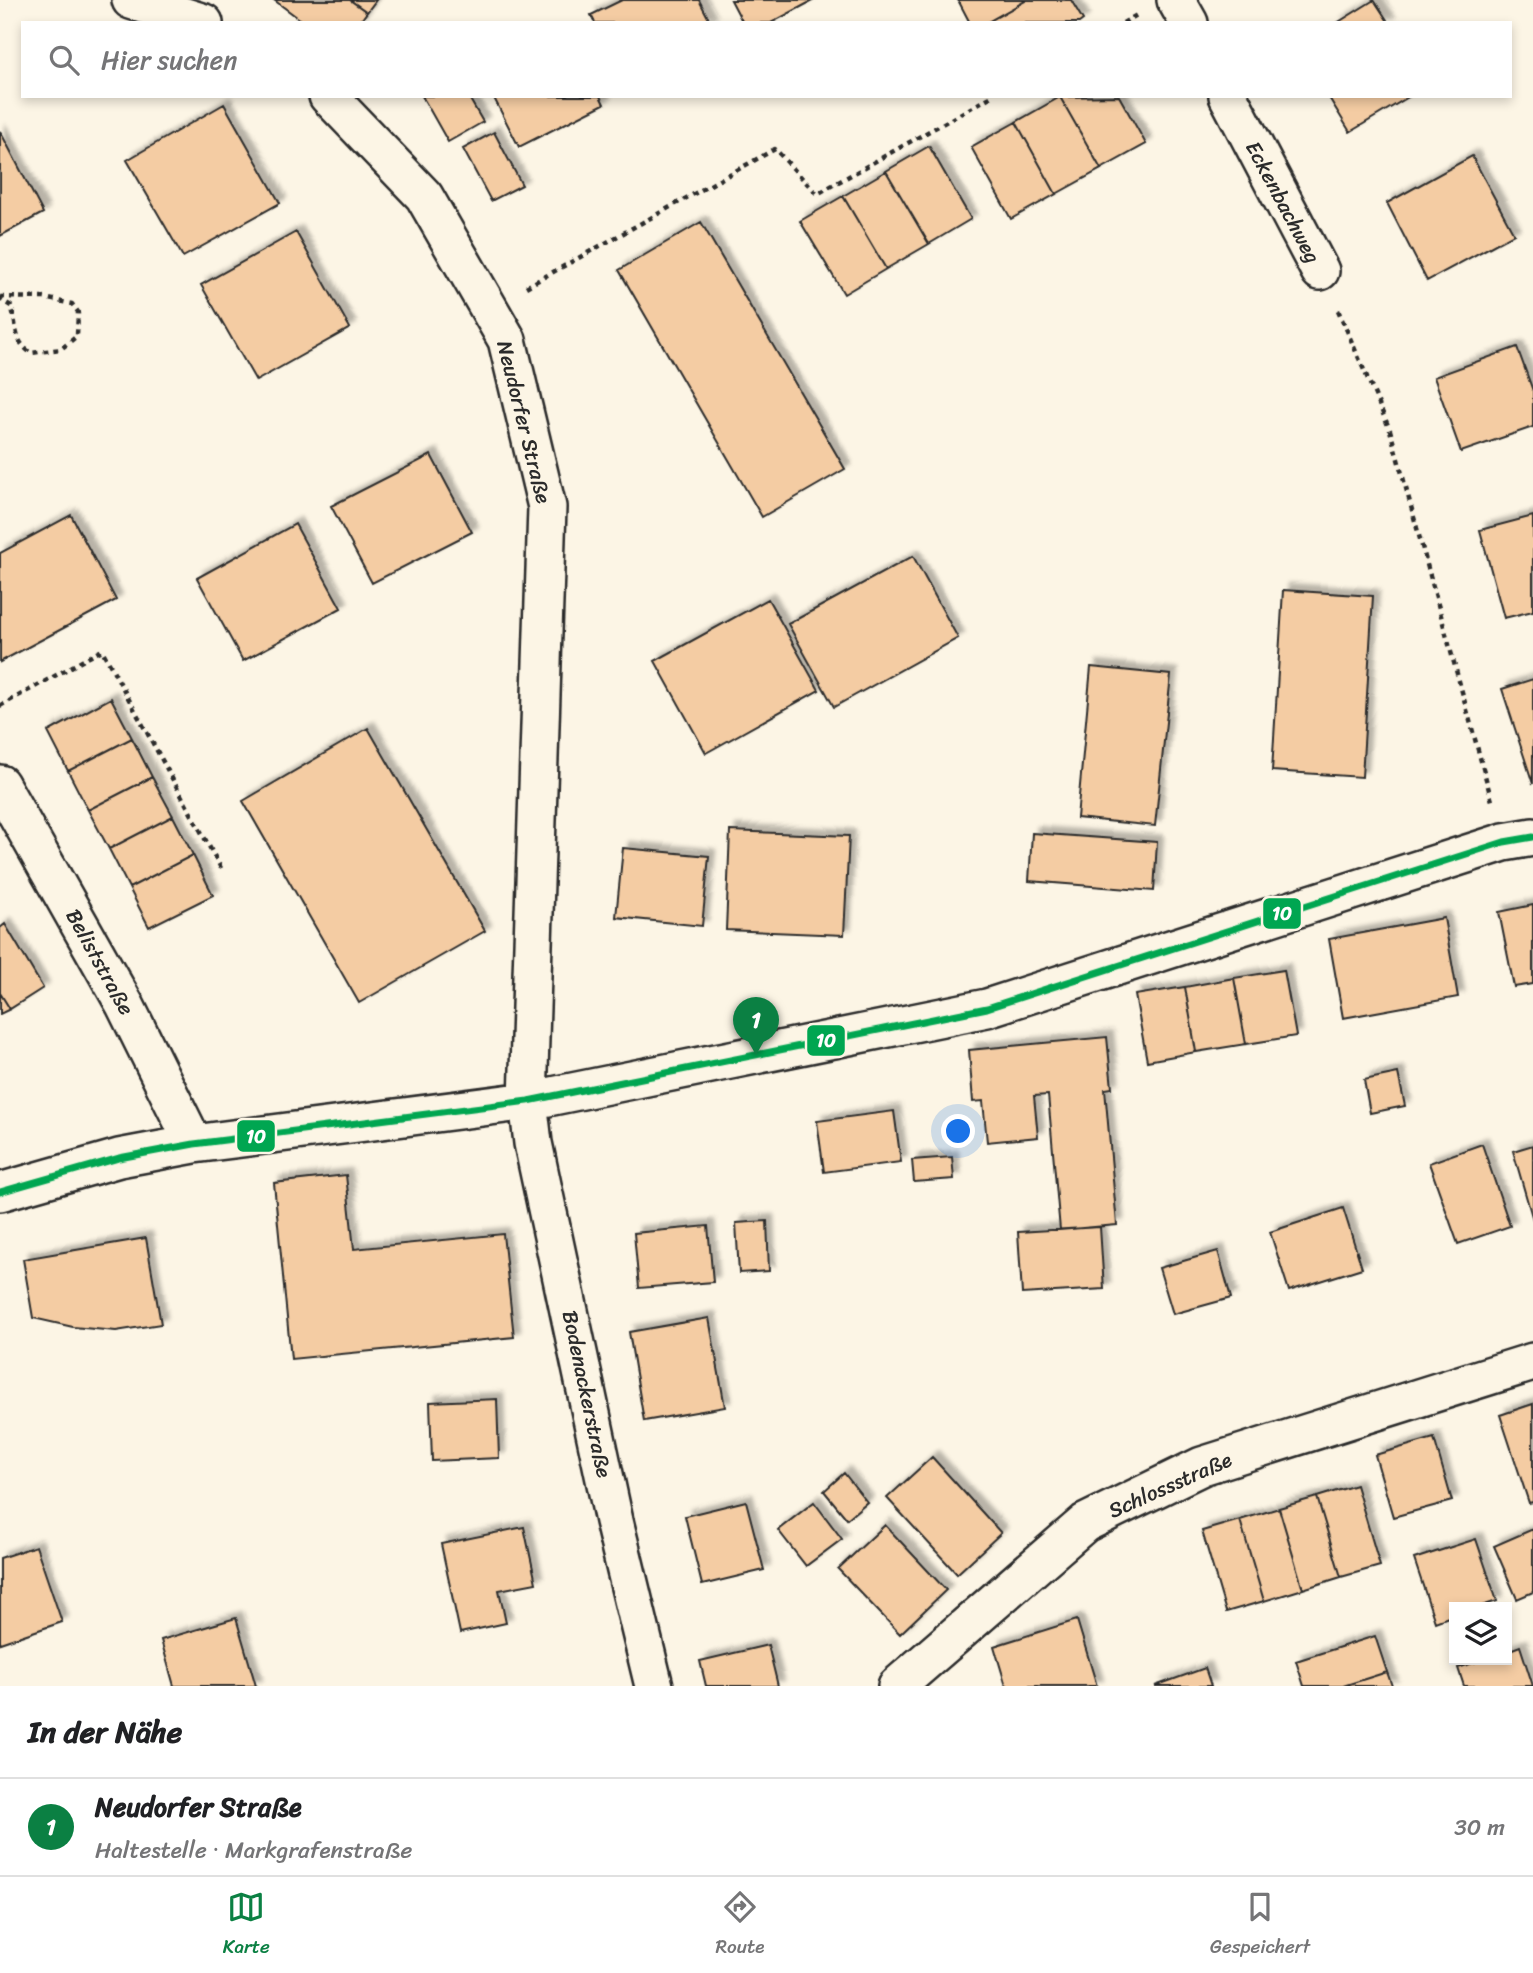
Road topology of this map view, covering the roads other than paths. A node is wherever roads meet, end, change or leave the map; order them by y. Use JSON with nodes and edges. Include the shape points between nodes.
{"nodes":[{"id":1,"x":131,"y":0,"type":"edge"},
{"id":2,"x":1176,"y":0,"type":"edge"},
{"id":3,"x":206,"y":15,"type":"edge"},
{"id":4,"x":1188,"y":21,"type":"edge"},
{"id":5,"x":330,"y":98,"type":"edge"},
{"id":6,"x":1229,"y":98,"type":"edge"},
{"id":7,"x":1320,"y":271,"type":"road end"},
{"id":8,"x":0,"y":784,"type":"edge"},
{"id":9,"x":1518,"y":840,"type":"edge"},
{"id":10,"x":528,"y":1101,"type":"junction"},
{"id":11,"x":194,"y":1144,"type":"junction"},
{"id":12,"x":0,"y":1192,"type":"edge"},
{"id":13,"x":1533,"y":1362,"type":"edge"},
{"id":14,"x":654,"y":1686,"type":"edge"},
{"id":15,"x":897,"y":1686,"type":"edge"}],
"edges":[{"from":1,"to":3,"type":"street"},
{"from":2,"to":4,"type":"street"},
{"from":5,"to":10,"type":"street","name":"Neudorfer Straße","via":[[424,196],[507,340],[547,507]]},
{"from":6,"to":7,"type":"street","name":"Eckenbachweg"},
{"from":8,"to":11,"type":"street","name":"Beliststraße","via":[[125,1005]]},
{"from":9,"to":10,"type":"street","via":[[987,1008]]},
{"from":10,"to":11,"type":"street"},
{"from":10,"to":14,"type":"street","name":"Bodenackerstraße","via":[[533,1143],[614,1521]]},
{"from":11,"to":12,"type":"street","via":[[119,1158]]},
{"from":13,"to":15,"type":"street","name":"Schlossstraße","via":[[1202,1466],[1085,1523]]}]}
